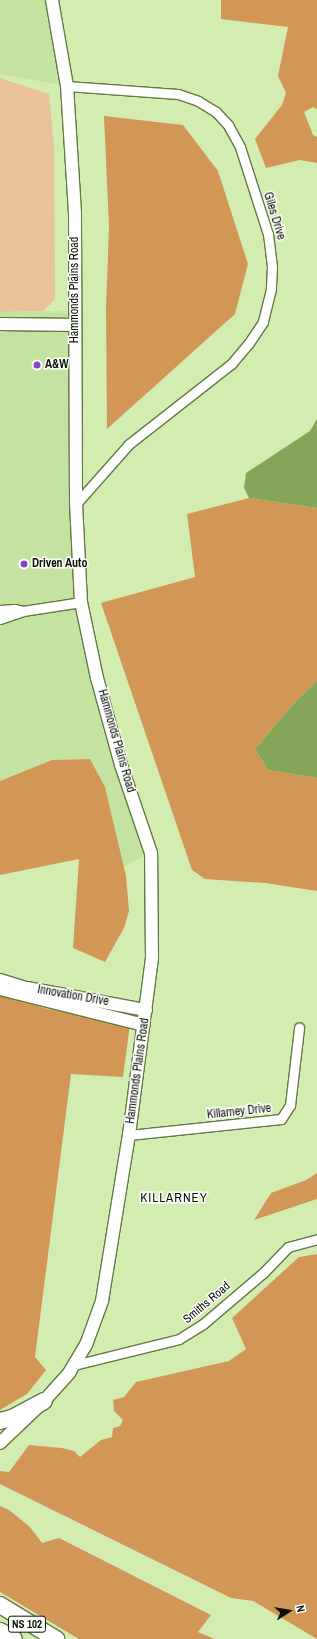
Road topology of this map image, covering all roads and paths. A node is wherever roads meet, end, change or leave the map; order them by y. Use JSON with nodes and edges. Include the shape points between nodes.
{"nodes":[{"id":1,"x":52,"y":0,"type":"edge"},
{"id":2,"x":67,"y":86,"type":"junction"},
{"id":3,"x":0,"y":324,"type":"edge"},
{"id":4,"x":74,"y":325,"type":"junction"},
{"id":5,"x":76,"y":504,"type":"junction"},
{"id":6,"x":81,"y":602,"type":"junction"},
{"id":7,"x":0,"y":610,"type":"edge"},
{"id":8,"x":23,"y":611,"type":"junction"},
{"id":9,"x":0,"y":620,"type":"edge"},
{"id":10,"x":0,"y":980,"type":"edge"},
{"id":11,"x":0,"y":989,"type":"edge"},
{"id":12,"x":146,"y":1010,"type":"junction"},
{"id":13,"x":144,"y":1025,"type":"junction"},
{"id":14,"x":299,"y":1028,"type":"dead end"},
{"id":15,"x":129,"y":1135,"type":"junction"},
{"id":16,"x":317,"y":1239,"type":"edge"},
{"id":17,"x":74,"y":1365,"type":"junction"},
{"id":18,"x":44,"y":1401,"type":"junction"},
{"id":19,"x":0,"y":1421,"type":"edge"},
{"id":20,"x":0,"y":1443,"type":"edge"},
{"id":21,"x":0,"y":1605,"type":"edge"},
{"id":22,"x":0,"y":1609,"type":"edge"},
{"id":23,"x":0,"y":1631,"type":"edge"},
{"id":24,"x":14,"y":1639,"type":"edge"},
{"id":25,"x":56,"y":1639,"type":"edge"}],
"edges":[{"from":1,"to":2,"type":"main road","name":"Hammonds Plains Road"},
{"from":2,"to":4,"type":"main road","name":"Hammonds Plains Road","via":[[75,213]]},
{"from":2,"to":5,"type":"street","name":"Giles Drive","via":[[178,94],[198,101],[216,112],[228,125],[240,148],[268,234],[272,267],[271,289],[263,322],[248,344],[231,364],[129,444]]},
{"from":3,"to":4,"type":"main road"},
{"from":4,"to":5,"type":"main road","name":"Hammonds Plains Road"},
{"from":5,"to":6,"type":"main road","name":"Hammonds Plains Road"},
{"from":6,"to":8,"type":"street"},
{"from":6,"to":12,"type":"main road","name":"Hammonds Plains Road","via":[[97,678],[121,765],[151,853],[152,958]]},
{"from":7,"to":8,"type":"street","via":[[15,608]]},
{"from":8,"to":9,"type":"street"},
{"from":10,"to":12,"type":"main road","name":"Innovation Drive","via":[[27,988]]},
{"from":11,"to":13,"type":"main road","name":"Innovation Drive"},
{"from":12,"to":13,"type":"main road","name":"Hammonds Plains Road"},
{"from":13,"to":15,"type":"main road","name":"Hammonds Plains Road"},
{"from":14,"to":15,"type":"street","name":"Killarney Drive","via":[[290,1105],[281,1119]]},
{"from":15,"to":17,"type":"main road","name":"Hammonds Plains Road","via":[[102,1301],[86,1345]]},
{"from":16,"to":17,"type":"street","name":"Smiths Road","via":[[288,1246],[263,1273],[203,1324],[179,1339]]},
{"from":17,"to":18,"type":"main road","name":"Hammonds Plains Road"},
{"from":18,"to":19,"type":"highway","via":[[12,1418]]},
{"from":18,"to":20,"type":"main road","name":"Hammonds Plains Road"},
{"from":21,"to":25,"type":"highway"},
{"from":22,"to":25,"type":"highway","number":"NS 102"},
{"from":23,"to":24,"type":"highway","number":"NS 102"}]}
